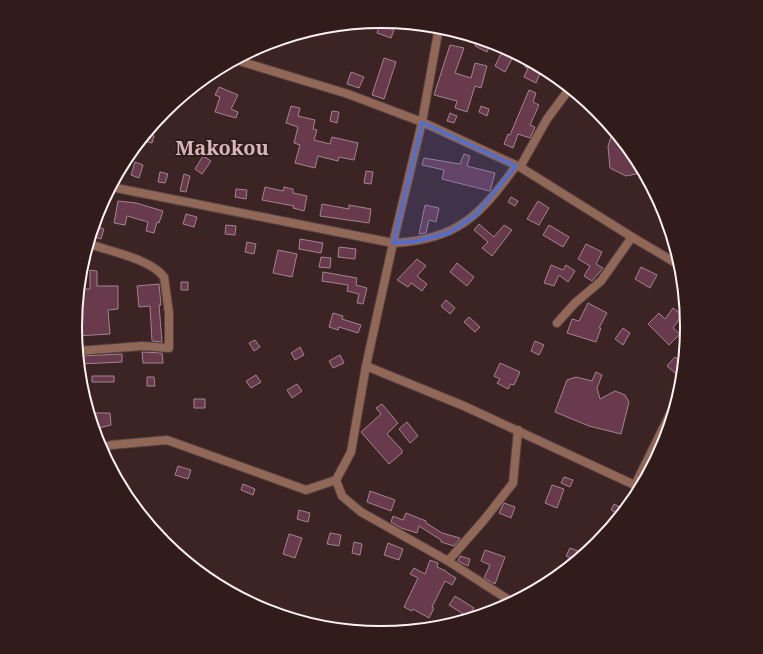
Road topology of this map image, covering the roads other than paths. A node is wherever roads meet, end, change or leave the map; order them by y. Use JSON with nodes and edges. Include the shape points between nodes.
{"nodes":[{"id":1,"x":438,"y":34,"type":"edge"},
{"id":2,"x":247,"y":60,"type":"edge"},
{"id":3,"x":567,"y":92,"type":"edge"},
{"id":4,"x":422,"y":122,"type":"junction"},
{"id":5,"x":518,"y":167,"type":"junction"},
{"id":6,"x":117,"y":188,"type":"edge"},
{"id":7,"x":632,"y":237,"type":"junction"},
{"id":8,"x":393,"y":243,"type":"junction"},
{"id":9,"x":94,"y":246,"type":"edge"},
{"id":10,"x":673,"y":261,"type":"edge"},
{"id":11,"x":557,"y":323,"type":"dead end"},
{"id":12,"x":83,"y":351,"type":"edge"},
{"id":13,"x":366,"y":366,"type":"junction"},
{"id":14,"x":518,"y":430,"type":"junction"},
{"id":15,"x":107,"y":446,"type":"edge"},
{"id":16,"x":336,"y":480,"type":"junction"},
{"id":17,"x":635,"y":485,"type":"edge"},
{"id":18,"x":448,"y":561,"type":"junction"},
{"id":19,"x":506,"y":598,"type":"edge"}],
"edges":[{"from":1,"to":4,"type":"street"},
{"from":2,"to":4,"type":"street"},
{"from":3,"to":5,"type":"street"},
{"from":4,"to":5,"type":"street"},
{"from":4,"to":8,"type":"street"},
{"from":5,"to":7,"type":"street"},
{"from":5,"to":8,"type":"street","via":[[475,216],[449,233],[414,242]]},
{"from":6,"to":8,"type":"street"},
{"from":7,"to":10,"type":"street"},
{"from":7,"to":11,"type":"street","via":[[601,280]]},
{"from":8,"to":13,"type":"street"},
{"from":9,"to":12,"type":"street","via":[[140,261],[162,274],[169,313],[169,348],[142,346]]},
{"from":13,"to":14,"type":"street"},
{"from":13,"to":16,"type":"street","via":[[351,452]]},
{"from":14,"to":17,"type":"street"},
{"from":14,"to":18,"type":"street","via":[[513,482]]},
{"from":15,"to":16,"type":"street","via":[[166,440],[306,490]]},
{"from":16,"to":18,"type":"street","via":[[342,496],[361,512]]},
{"from":18,"to":19,"type":"street"}]}
